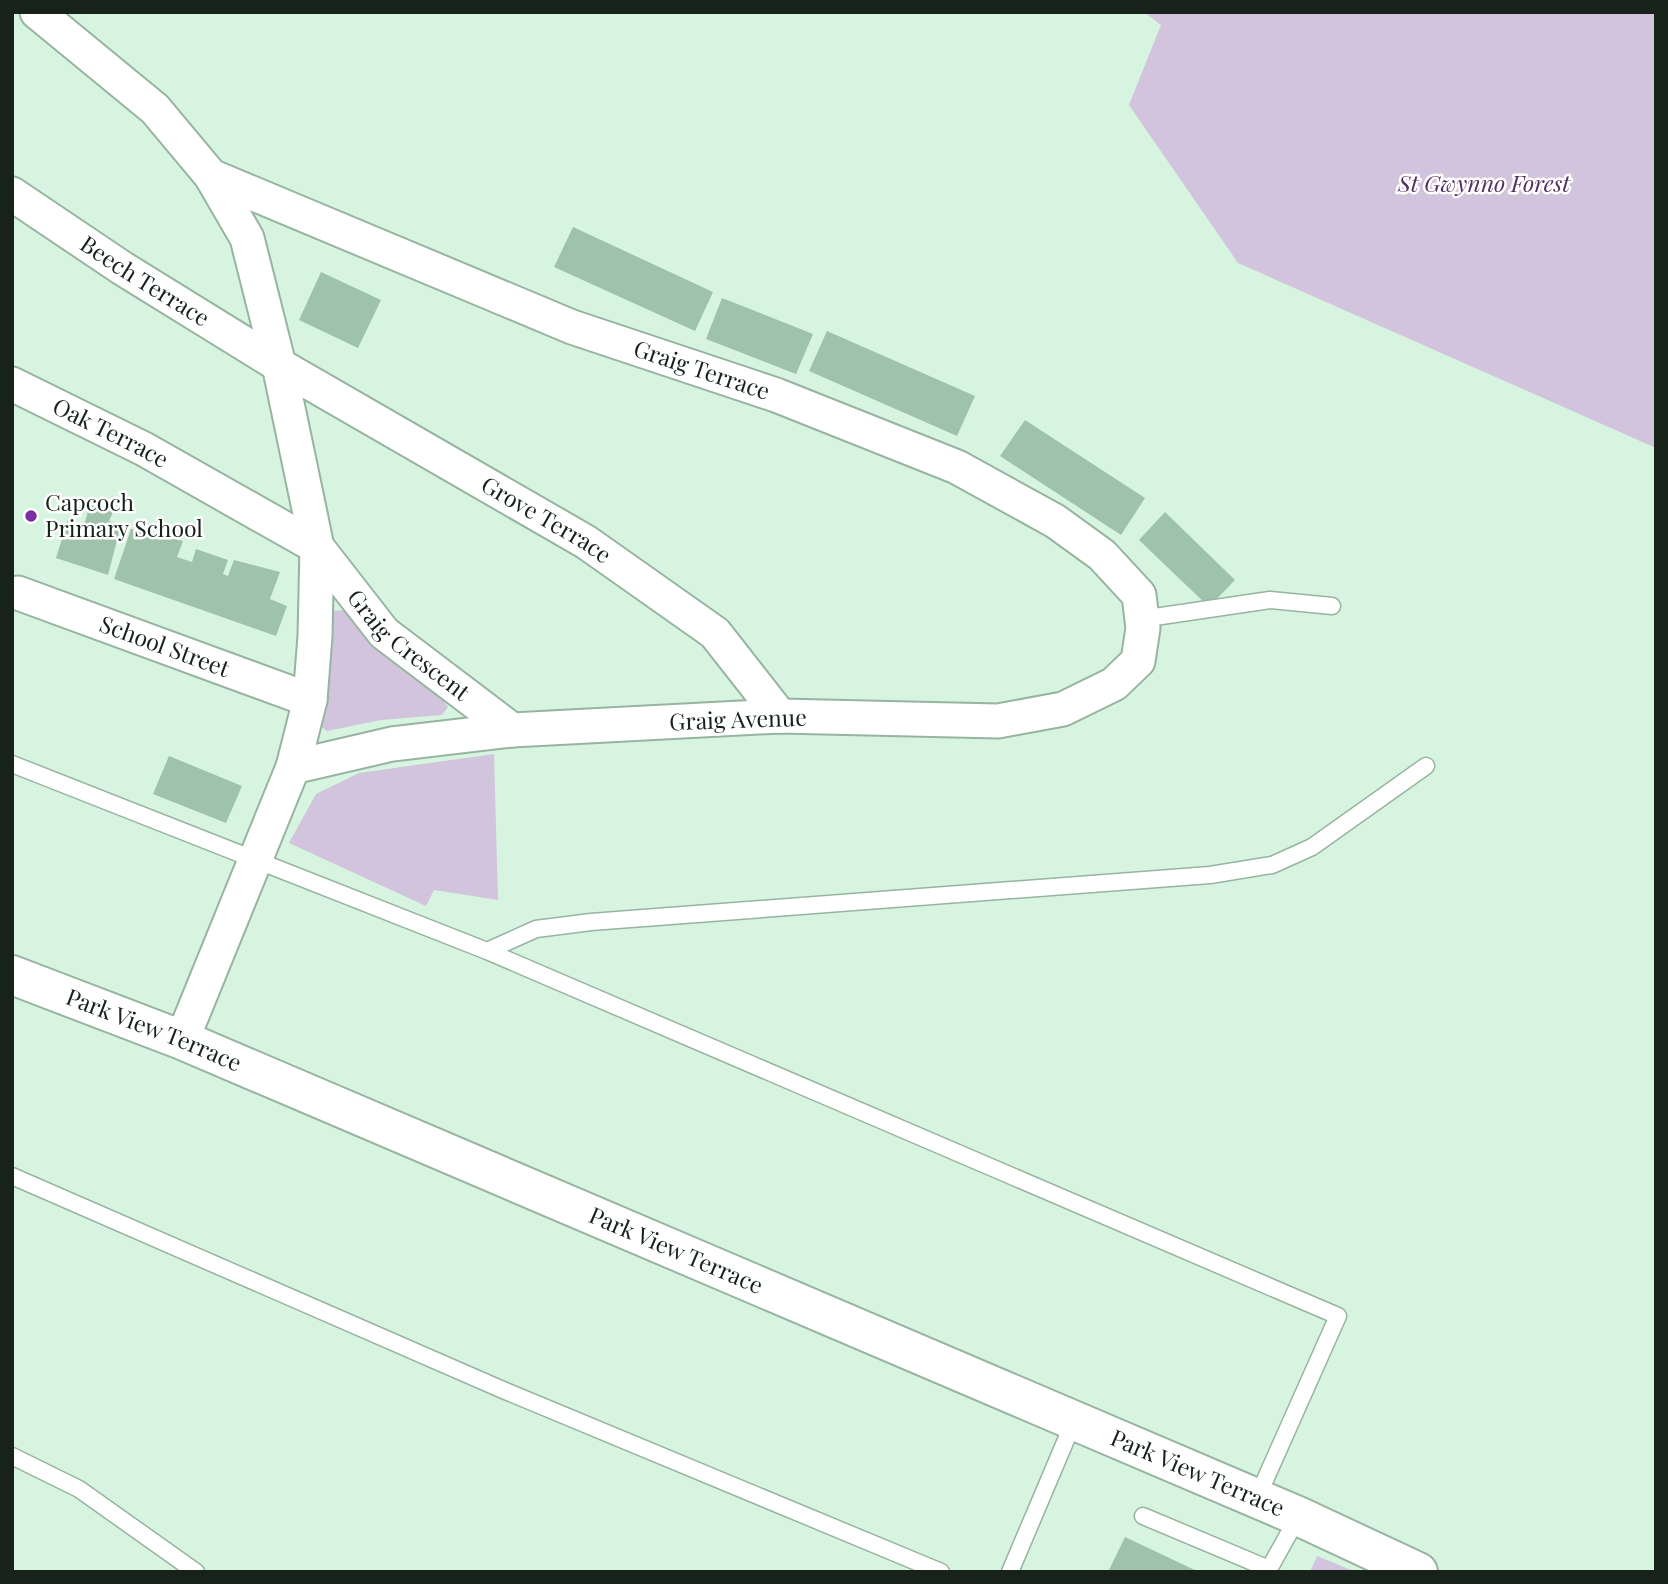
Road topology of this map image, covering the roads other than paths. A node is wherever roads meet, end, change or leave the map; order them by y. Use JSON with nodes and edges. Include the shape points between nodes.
{"nodes":[{"id":1,"x":37,"y":12,"type":"edge"},
{"id":2,"x":211,"y":176,"type":"junction"},
{"id":3,"x":12,"y":194,"type":"edge"},
{"id":4,"x":279,"y":365,"type":"junction"},
{"id":5,"x":12,"y":384,"type":"edge"},
{"id":6,"x":317,"y":547,"type":"junction"},
{"id":7,"x":18,"y":593,"type":"dead end"},
{"id":8,"x":1332,"y":607,"type":"dead end"},
{"id":9,"x":1142,"y":623,"type":"junction"},
{"id":10,"x":310,"y":700,"type":"junction"},
{"id":11,"x":780,"y":716,"type":"junction"},
{"id":12,"x":512,"y":730,"type":"junction"},
{"id":13,"x":12,"y":764,"type":"edge"},
{"id":14,"x":1426,"y":766,"type":"dead end"},
{"id":15,"x":293,"y":767,"type":"junction"},
{"id":16,"x":253,"y":860,"type":"junction"},
{"id":17,"x":486,"y":951,"type":"junction"},
{"id":18,"x":12,"y":975,"type":"edge"},
{"id":19,"x":182,"y":1040,"type":"junction"},
{"id":20,"x":12,"y":1176,"type":"edge"},
{"id":21,"x":1074,"y":1421,"type":"junction"},
{"id":22,"x":12,"y":1456,"type":"edge"},
{"id":23,"x":1257,"y":1498,"type":"junction"},
{"id":24,"x":1143,"y":1516,"type":"dead end"},
{"id":25,"x":1298,"y":1516,"type":"junction"},
{"id":26,"x":196,"y":1572,"type":"edge"},
{"id":27,"x":941,"y":1572,"type":"edge"},
{"id":28,"x":1010,"y":1572,"type":"edge"},
{"id":29,"x":1418,"y":1572,"type":"edge"}],
"edges":[{"from":1,"to":2,"type":"street","via":[[155,109]]},
{"from":2,"to":4,"type":"street","via":[[247,239]]},
{"from":2,"to":9,"type":"street","name":"Graig Terrace","via":[[572,327],[776,396],[957,467],[1055,521],[1102,555],[1139,596]]},
{"from":3,"to":4,"type":"street","name":"Beech Terrace"},
{"from":4,"to":6,"type":"street"},
{"from":4,"to":11,"type":"street","name":"Grove Terrace","via":[[586,542],[715,633]]},
{"from":5,"to":6,"type":"street","name":"Oak Terrace","via":[[144,449]]},
{"from":6,"to":10,"type":"street"},
{"from":6,"to":12,"type":"street","name":"Graig Crescent","via":[[384,633]]},
{"from":7,"to":10,"type":"street","name":"School Street"},
{"from":8,"to":9,"type":"lane","via":[[1270,600]]},
{"from":9,"to":11,"type":"street","name":"Graig Avenue","via":[[1138,661],[1114,684],[1063,709],[998,721]]},
{"from":10,"to":15,"type":"street"},
{"from":11,"to":12,"type":"street","name":"Graig Avenue"},
{"from":12,"to":15,"type":"street","name":"Graig Avenue","via":[[393,744]]},
{"from":13,"to":16,"type":"lane"},
{"from":14,"to":17,"type":"lane","via":[[1312,847],[1272,865],[1210,875],[591,922],[536,929]]},
{"from":15,"to":16,"type":"street"},
{"from":16,"to":17,"type":"lane"},
{"from":16,"to":19,"type":"street"},
{"from":17,"to":23,"type":"lane","via":[[1338,1316]]},
{"from":18,"to":19,"type":"main road","name":"Park View Terrace"},
{"from":19,"to":21,"type":"main road","name":"Park View Terrace"},
{"from":20,"to":27,"type":"lane","via":[[503,1390]]},
{"from":21,"to":23,"type":"main road","name":"Park View Terrace"},
{"from":21,"to":28,"type":"lane"},
{"from":22,"to":26,"type":"lane","via":[[79,1489]]},
{"from":23,"to":25,"type":"main road","name":"Park View Terrace"},
{"from":24,"to":25,"type":"lane","via":[[1269,1569]]},
{"from":25,"to":29,"type":"main road","name":"Park View Terrace"}]}
